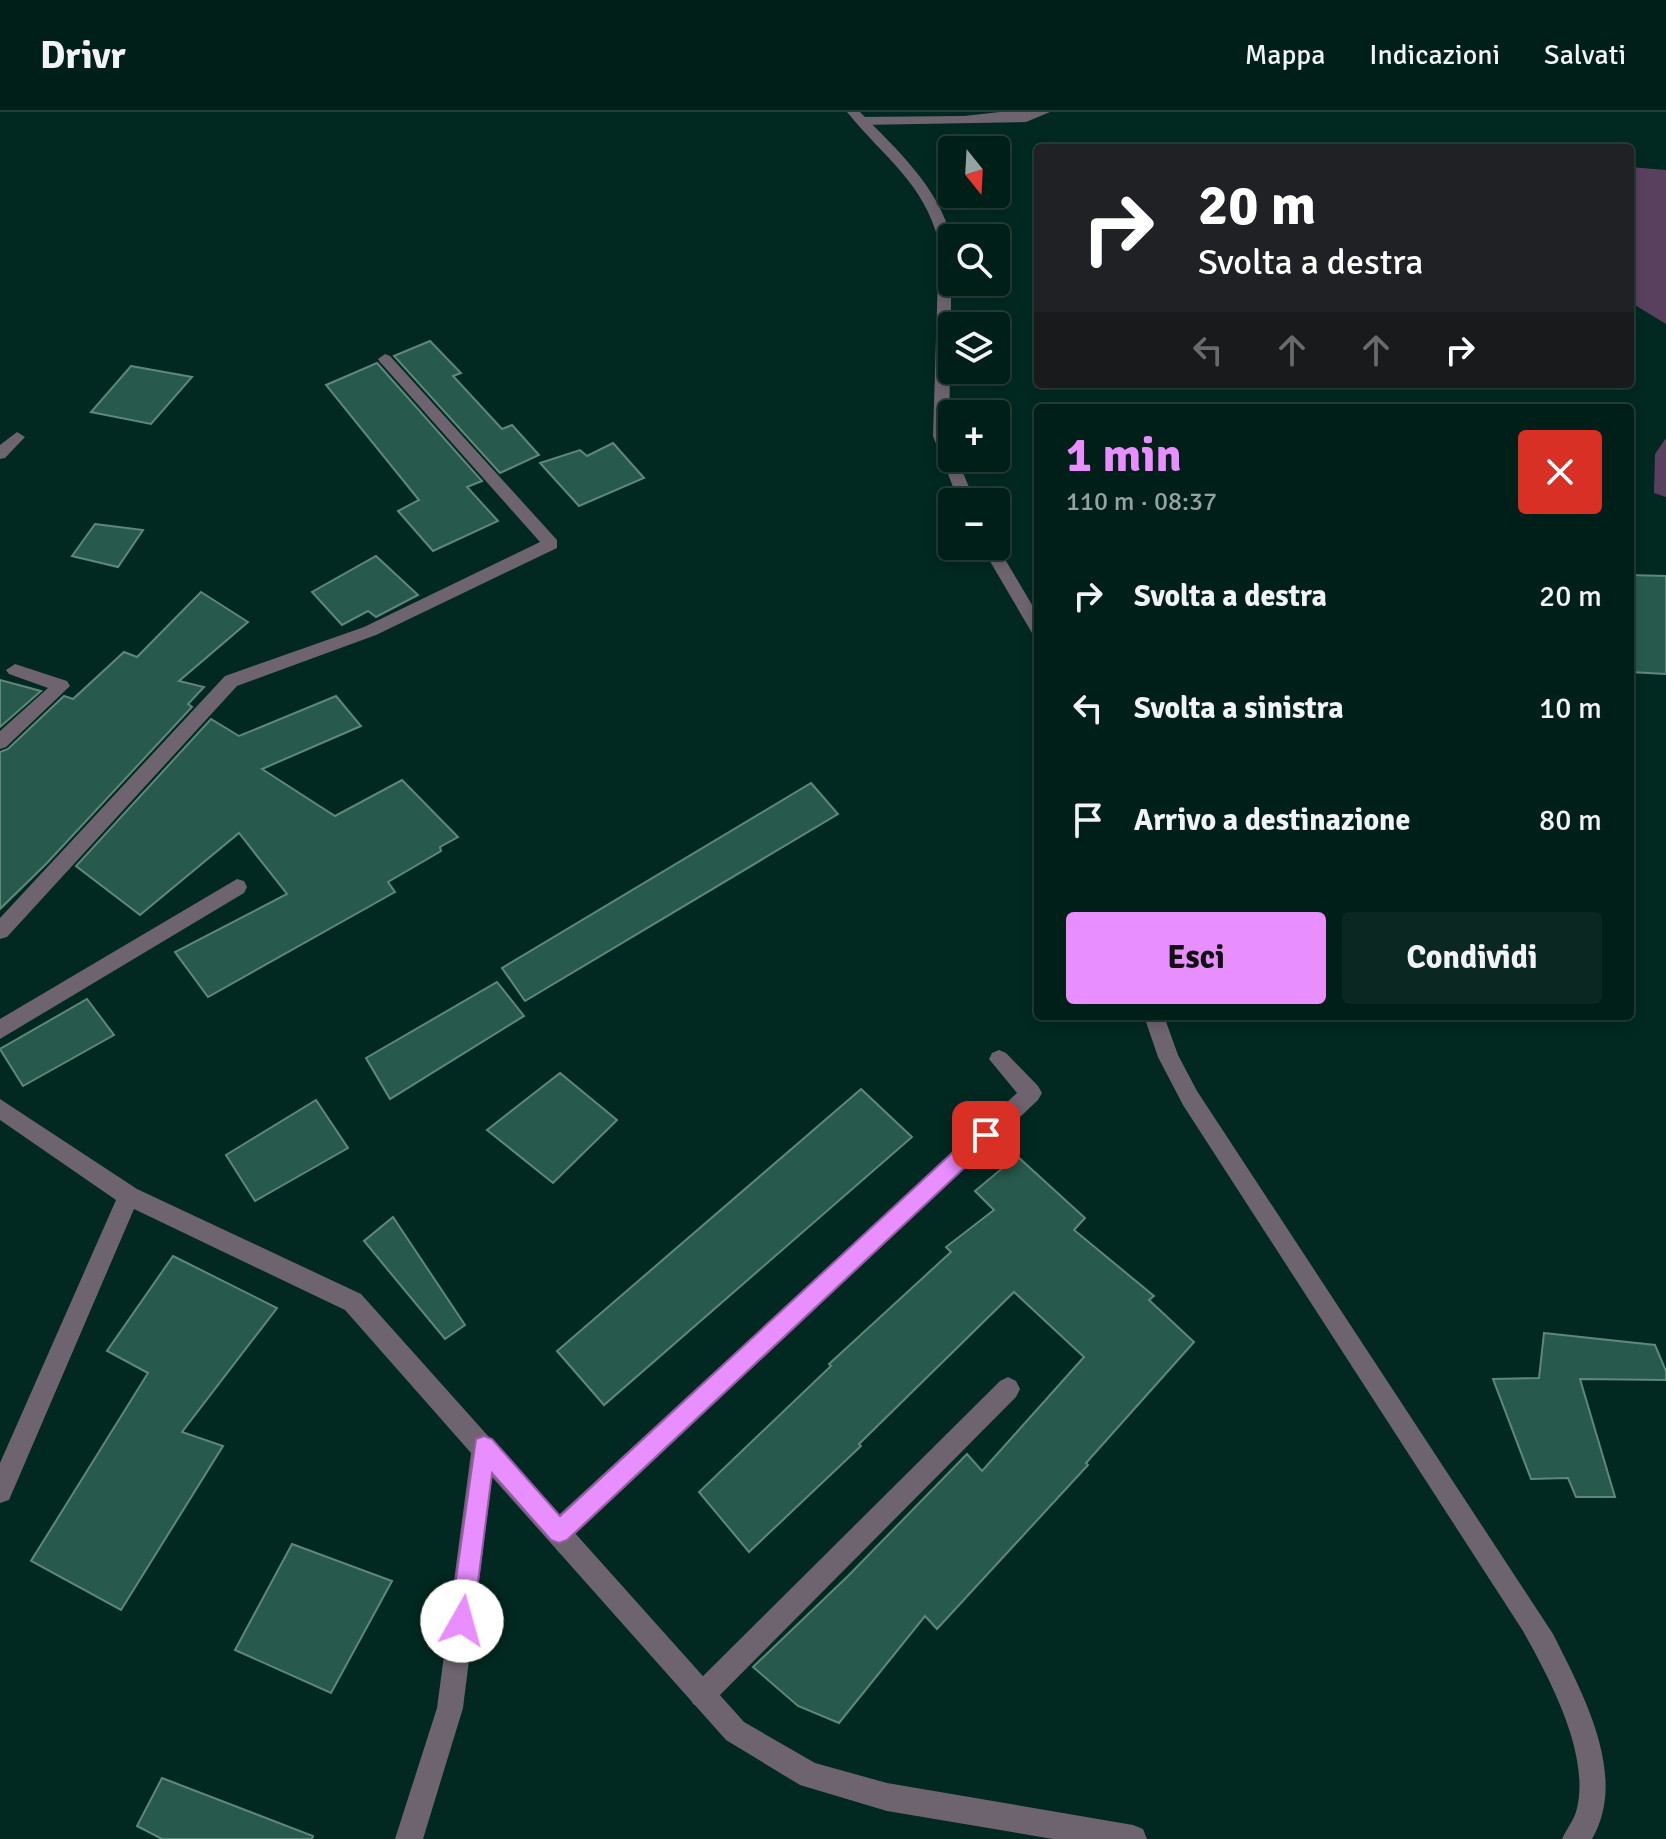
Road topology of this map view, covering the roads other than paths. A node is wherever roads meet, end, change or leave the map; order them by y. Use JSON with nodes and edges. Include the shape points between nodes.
{"nodes":[{"id":1,"x":1044,"y":112,"type":"edge"},
{"id":2,"x":1008,"y":115,"type":"edge"},
{"id":3,"x":857,"y":116,"type":"edge"},
{"id":4,"x":385,"y":359,"type":"dead end"},
{"id":5,"x":17,"y":437,"type":"dead end"},
{"id":6,"x":0,"y":454,"type":"edge"},
{"id":7,"x":961,"y":488,"type":"edge"},
{"id":8,"x":997,"y":560,"type":"edge"},
{"id":9,"x":1034,"y":622,"type":"edge"},
{"id":10,"x":15,"y":670,"type":"dead end"},
{"id":11,"x":0,"y":742,"type":"edge"},
{"id":12,"x":237,"y":887,"type":"dead end"},
{"id":13,"x":0,"y":931,"type":"edge"},
{"id":14,"x":1155,"y":1020,"type":"edge"},
{"id":15,"x":0,"y":1030,"type":"edge"},
{"id":16,"x":999,"y":1059,"type":"dead end"},
{"id":17,"x":0,"y":1108,"type":"edge"},
{"id":18,"x":129,"y":1196,"type":"junction"},
{"id":19,"x":1008,"y":1389,"type":"dead end"},
{"id":20,"x":484,"y":1447,"type":"junction"},
{"id":21,"x":0,"y":1491,"type":"edge"},
{"id":22,"x":559,"y":1532,"type":"junction"},
{"id":23,"x":702,"y":1695,"type":"junction"},
{"id":24,"x":409,"y":1839,"type":"edge"},
{"id":25,"x":1133,"y":1839,"type":"edge"},
{"id":26,"x":1576,"y":1839,"type":"edge"}],
"edges":[{"from":1,"to":2,"type":"street","via":[[1026,118]]},
{"from":2,"to":3,"type":"street"},
{"from":3,"to":7,"type":"street","via":[[917,178],[942,220],[946,242],[941,436]]},
{"from":4,"to":13,"type":"street","via":[[551,544],[370,631],[231,681]]},
{"from":5,"to":6,"type":"street"},
{"from":8,"to":9,"type":"street"},
{"from":10,"to":11,"type":"street","via":[[61,686]]},
{"from":12,"to":15,"type":"street"},
{"from":14,"to":26,"type":"street","via":[[1190,1098],[1556,1664],[1573,1702],[1590,1771],[1592,1805]]},
{"from":16,"to":22,"type":"street","via":[[1031,1093]]},
{"from":17,"to":18,"type":"street"},
{"from":18,"to":20,"type":"street","via":[[353,1302]]},
{"from":18,"to":21,"type":"street"},
{"from":19,"to":23,"type":"street"},
{"from":20,"to":22,"type":"street"},
{"from":20,"to":24,"type":"street","via":[[450,1708]]},
{"from":22,"to":23,"type":"street"},
{"from":23,"to":25,"type":"street","via":[[735,1731],[810,1775],[887,1797]]}]}
